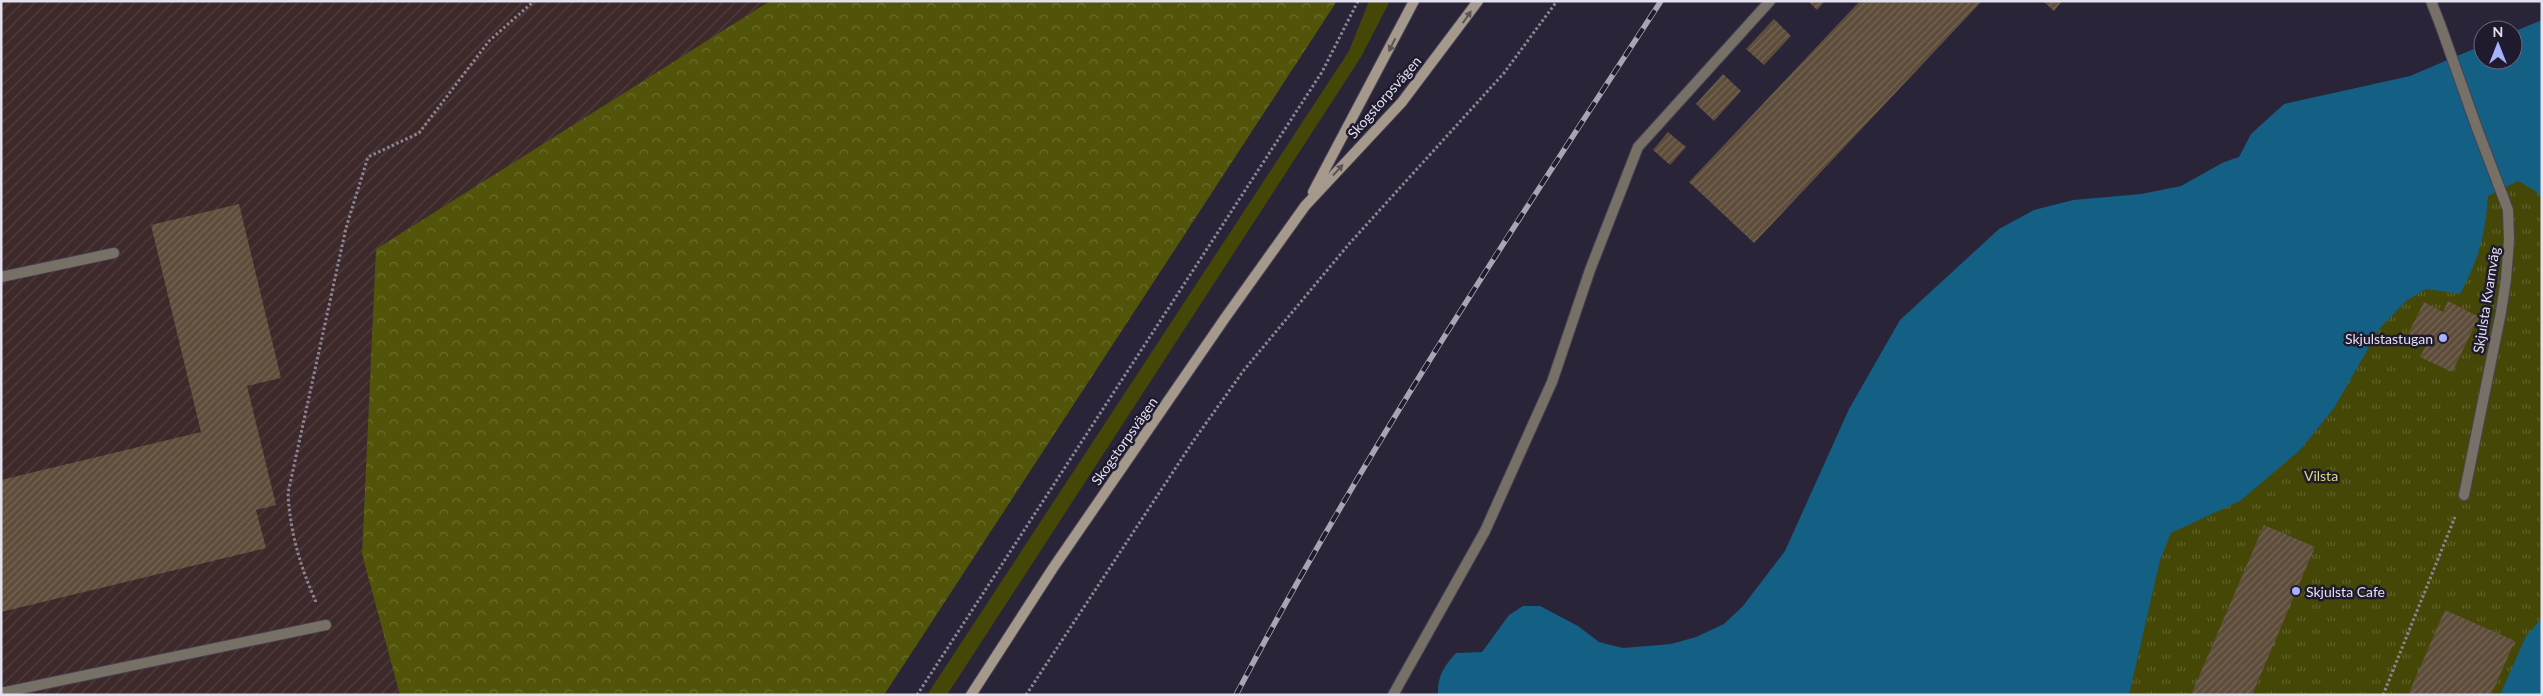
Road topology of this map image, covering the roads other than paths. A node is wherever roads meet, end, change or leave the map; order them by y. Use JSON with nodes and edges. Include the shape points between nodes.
{"nodes":[{"id":1,"x":1414,"y":1,"type":"edge"},
{"id":2,"x":1478,"y":1,"type":"edge"},
{"id":3,"x":1770,"y":1,"type":"edge"},
{"id":4,"x":2431,"y":1,"type":"edge"},
{"id":5,"x":1305,"y":206,"type":"junction"},
{"id":6,"x":114,"y":253,"type":"dead end"},
{"id":7,"x":1,"y":277,"type":"edge"},
{"id":8,"x":2464,"y":494,"type":"road end"},
{"id":9,"x":326,"y":625,"type":"road end"},
{"id":10,"x":1,"y":692,"type":"edge"},
{"id":11,"x":971,"y":695,"type":"edge"},
{"id":12,"x":1393,"y":695,"type":"edge"}],
"edges":[{"from":1,"to":5,"type":"main road","name":"Skogstorpsvägen","one_way":true},
{"from":5,"to":2,"type":"main road","name":"Skogstorpsvägen","one_way":true,"via":[[1402,102]]},
{"from":3,"to":12,"type":"street","via":[[1638,147],[1548,390],[1485,531]]},
{"from":4,"to":8,"type":"street","name":"Skjulsta Kvarnväg","via":[[2508,210],[2506,278],[2501,312]]},
{"from":5,"to":11,"type":"main road","name":"Skogstorpsvägen","via":[[1053,568]]},
{"from":6,"to":7,"type":"street"},
{"from":9,"to":10,"type":"street"}]}
